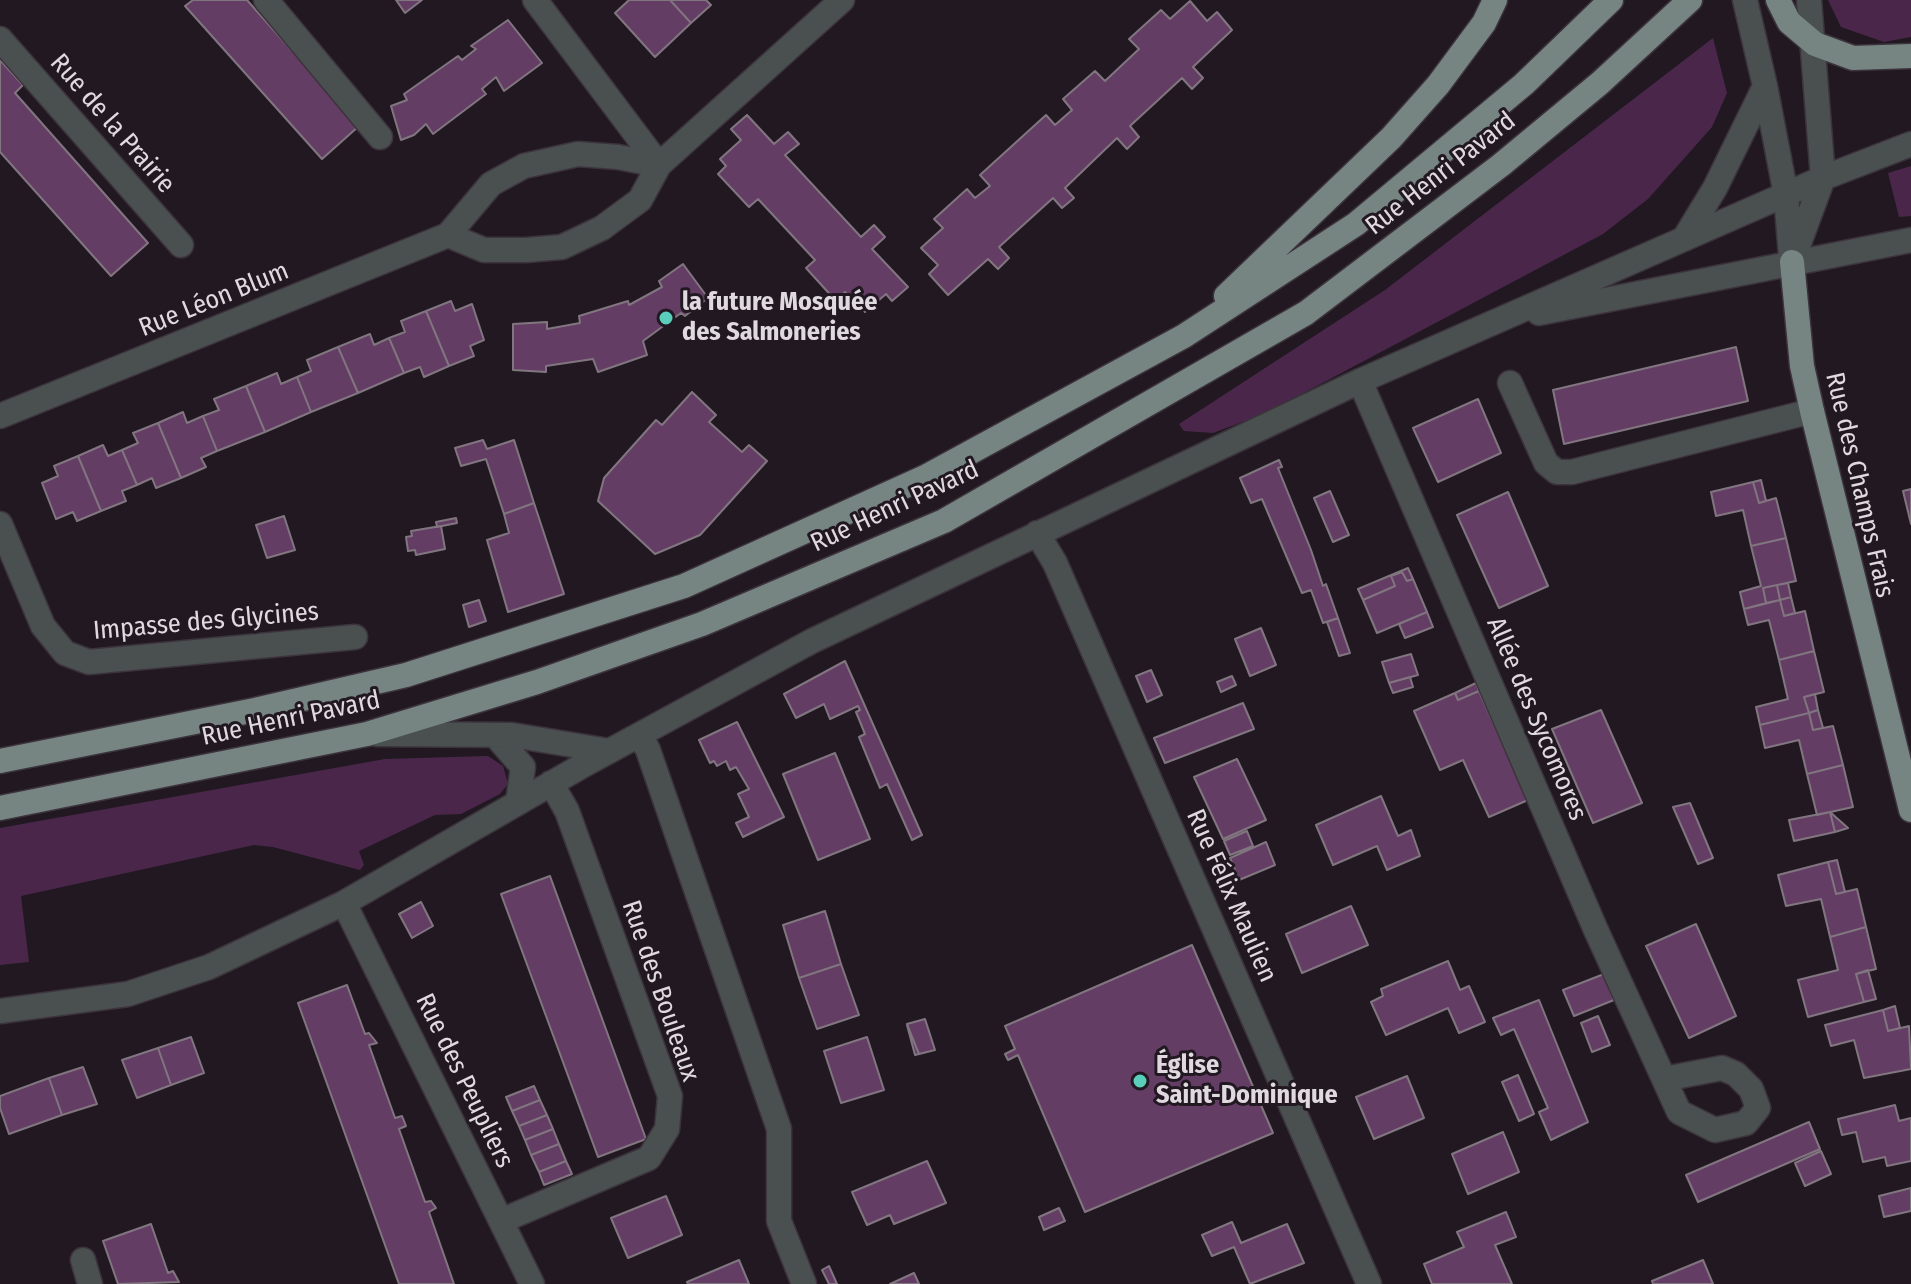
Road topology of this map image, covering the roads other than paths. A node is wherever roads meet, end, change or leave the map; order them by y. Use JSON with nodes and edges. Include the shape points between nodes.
{"nodes":[{"id":1,"x":266,"y":0,"type":"edge"},
{"id":2,"x":535,"y":0,"type":"edge"},
{"id":3,"x":842,"y":0,"type":"edge"},
{"id":4,"x":1495,"y":0,"type":"edge"},
{"id":5,"x":1611,"y":0,"type":"edge"},
{"id":6,"x":1690,"y":0,"type":"edge"},
{"id":7,"x":1745,"y":0,"type":"edge"},
{"id":8,"x":1778,"y":0,"type":"edge"},
{"id":9,"x":1809,"y":0,"type":"edge"},
{"id":10,"x":0,"y":39,"type":"edge"},
{"id":11,"x":1815,"y":44,"type":"junction"},
{"id":12,"x":1911,"y":56,"type":"edge"},
{"id":13,"x":1765,"y":86,"type":"junction"},
{"id":14,"x":380,"y":137,"type":"dead end"},
{"id":15,"x":1911,"y":144,"type":"edge"},
{"id":16,"x":659,"y":165,"type":"junction"},
{"id":17,"x":1823,"y":178,"type":"junction"},
{"id":18,"x":1786,"y":195,"type":"junction"},
{"id":19,"x":448,"y":235,"type":"junction"},
{"id":20,"x":1684,"y":239,"type":"junction"},
{"id":21,"x":1911,"y":240,"type":"edge"},
{"id":22,"x":181,"y":245,"type":"dead end"},
{"id":23,"x":1830,"y":255,"type":"junction"},
{"id":24,"x":1792,"y":262,"type":"junction"},
{"id":25,"x":1489,"y":323,"type":"junction"},
{"id":26,"x":1184,"y":336,"type":"junction"},
{"id":27,"x":1360,"y":381,"type":"junction"},
{"id":28,"x":1510,"y":383,"type":"dead end"},
{"id":29,"x":1812,"y":411,"type":"junction"},
{"id":30,"x":0,"y":416,"type":"edge"},
{"id":31,"x":0,"y":524,"type":"edge"},
{"id":32,"x":1037,"y":533,"type":"junction"},
{"id":33,"x":355,"y":637,"type":"dead end"},
{"id":34,"x":367,"y":734,"type":"junction"},
{"id":35,"x":495,"y":735,"type":"junction"},
{"id":36,"x":640,"y":735,"type":"junction"},
{"id":37,"x":609,"y":751,"type":"junction"},
{"id":38,"x":0,"y":761,"type":"edge"},
{"id":39,"x":551,"y":783,"type":"junction"},
{"id":40,"x":518,"y":802,"type":"junction"},
{"id":41,"x":0,"y":808,"type":"edge"},
{"id":42,"x":1911,"y":810,"type":"edge"},
{"id":43,"x":344,"y":903,"type":"junction"},
{"id":44,"x":0,"y":1011,"type":"edge"},
{"id":45,"x":1664,"y":1079,"type":"dead end"},
{"id":46,"x":501,"y":1221,"type":"junction"},
{"id":47,"x":83,"y":1260,"type":"dead end"},
{"id":48,"x":90,"y":1284,"type":"edge"},
{"id":49,"x":532,"y":1284,"type":"edge"},
{"id":50,"x":804,"y":1284,"type":"edge"},
{"id":51,"x":1369,"y":1284,"type":"edge"}],
"edges":[{"from":1,"to":14,"type":"street"},
{"from":2,"to":16,"type":"street"},
{"from":3,"to":16,"type":"street"},
{"from":4,"to":26,"type":"main road","via":[[1438,85],[1391,138]]},
{"from":5,"to":26,"type":"main road","name":"Rue Henri Pavard","via":[[1524,84],[1356,224]]},
{"from":6,"to":34,"type":"main road","name":"Rue Henri Pavard","via":[[1501,165],[1306,313],[944,521],[702,624]]},
{"from":7,"to":13,"type":"street"},
{"from":8,"to":11,"type":"main road","via":[[1789,22]]},
{"from":9,"to":11,"type":"street"},
{"from":10,"to":22,"type":"street","name":"Rue de la Prairie"},
{"from":11,"to":12,"type":"main road","via":[[1853,58]]},
{"from":11,"to":17,"type":"street"},
{"from":13,"to":18,"type":"street"},
{"from":13,"to":20,"type":"street"},
{"from":15,"to":17,"type":"street"},
{"from":16,"to":19,"type":"street","name":"Rue Léon Blum","via":[[578,154],[524,166],[491,184]]},
{"from":16,"to":19,"type":"street","via":[[640,200],[602,228],[562,247],[484,250]]},
{"from":17,"to":18,"type":"street"},
{"from":17,"to":24,"type":"street"},
{"from":18,"to":20,"type":"street"},
{"from":18,"to":23,"type":"street"},
{"from":18,"to":24,"type":"street"},
{"from":19,"to":30,"type":"street","name":"Rue Léon Blum"},
{"from":20,"to":25,"type":"street"},
{"from":21,"to":23,"type":"street"},
{"from":23,"to":24,"type":"street"},
{"from":24,"to":25,"type":"street"},
{"from":24,"to":29,"type":"main road","name":"Rue des Champs Frais"},
{"from":25,"to":27,"type":"street"},
{"from":26,"to":38,"type":"main road","name":"Rue Henri Pavard","via":[[925,477],[684,586],[406,675]]},
{"from":27,"to":32,"type":"street"},
{"from":27,"to":45,"type":"street","name":"Allée des Sycomores"},
{"from":28,"to":29,"type":"street","via":[[1546,463],[1557,472]]},
{"from":29,"to":42,"type":"main road","name":"Rue des Champs Frais"},
{"from":31,"to":33,"type":"street","name":"Impasse des Glycines","via":[[43,626],[65,653],[89,662]]},
{"from":32,"to":36,"type":"street","via":[[812,641]]},
{"from":32,"to":51,"type":"street","name":"Rue Félix Maulien","via":[[1055,563]]},
{"from":34,"to":35,"type":"street"},
{"from":34,"to":41,"type":"main road","name":"Rue Henri Pavard"},
{"from":35,"to":37,"type":"street"},
{"from":35,"to":40,"type":"street","via":[[523,767]]},
{"from":36,"to":37,"type":"street"},
{"from":36,"to":50,"type":"street","via":[[779,1129],[779,1221]]},
{"from":37,"to":39,"type":"street"},
{"from":39,"to":40,"type":"street"},
{"from":39,"to":46,"type":"street","name":"Rue des Bouleaux","via":[[567,811],[670,1096],[667,1129],[649,1158]]},
{"from":40,"to":43,"type":"street"},
{"from":43,"to":44,"type":"street","via":[[209,967],[128,994]]},
{"from":43,"to":46,"type":"street","name":"Rue des Peupliers"},
{"from":46,"to":49,"type":"street","name":"Rue des Peupliers"},
{"from":47,"to":48,"type":"street"}]}
